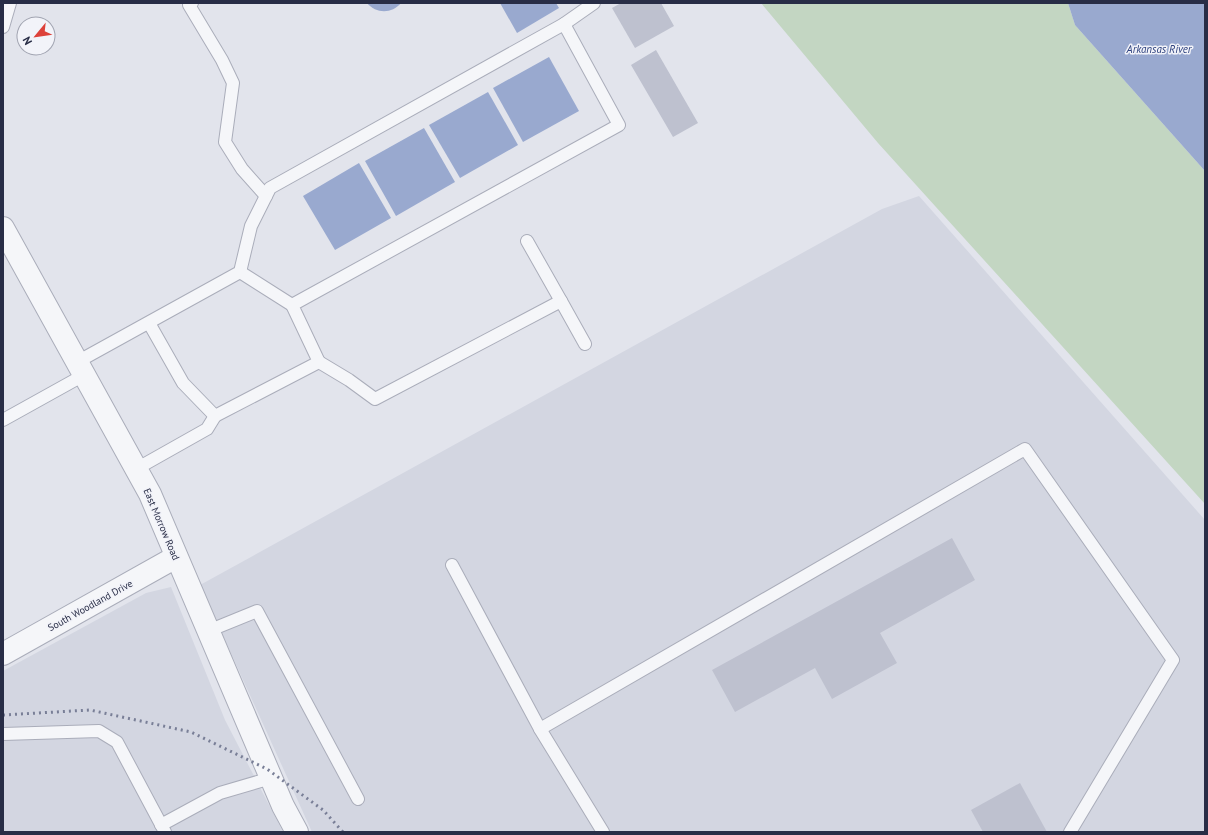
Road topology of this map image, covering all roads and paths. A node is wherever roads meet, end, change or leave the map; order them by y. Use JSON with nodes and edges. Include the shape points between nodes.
{"nodes":[{"id":1,"x":10,"y":3,"type":"edge"},
{"id":2,"x":192,"y":3,"type":"edge"},
{"id":3,"x":594,"y":3,"type":"edge"},
{"id":4,"x":564,"y":24,"type":"junction"},
{"id":5,"x":3,"y":27,"type":"edge"},
{"id":6,"x":266,"y":196,"type":"junction"},
{"id":7,"x":3,"y":228,"type":"edge"},
{"id":8,"x":527,"y":241,"type":"dead end"},
{"id":9,"x":240,"y":272,"type":"junction"},
{"id":10,"x":561,"y":301,"type":"junction"},
{"id":11,"x":292,"y":305,"type":"junction"},
{"id":12,"x":149,"y":323,"type":"junction"},
{"id":13,"x":585,"y":344,"type":"dead end"},
{"id":14,"x":319,"y":362,"type":"junction"},
{"id":15,"x":81,"y":369,"type":"junction"},
{"id":16,"x":215,"y":416,"type":"junction"},
{"id":17,"x":3,"y":420,"type":"edge"},
{"id":18,"x":136,"y":469,"type":"junction"},
{"id":19,"x":176,"y":557,"type":"junction"},
{"id":20,"x":452,"y":565,"type":"dead end"},
{"id":21,"x":208,"y":631,"type":"junction"},
{"id":22,"x":3,"y":654,"type":"edge"},
{"id":23,"x":540,"y":729,"type":"junction"},
{"id":24,"x":3,"y":734,"type":"edge"},
{"id":25,"x":271,"y":778,"type":"junction"},
{"id":26,"x":358,"y":799,"type":"dead end"},
{"id":27,"x":163,"y":828,"type":"edge"},
{"id":28,"x":297,"y":832,"type":"edge"},
{"id":29,"x":603,"y":832,"type":"edge"},
{"id":30,"x":1070,"y":832,"type":"edge"}],
"edges":[{"from":1,"to":5,"type":"lane"},
{"from":2,"to":6,"type":"lane","via":[[189,5],[233,83],[225,142],[242,169]]},
{"from":3,"to":4,"type":"lane"},
{"from":4,"to":6,"type":"lane","via":[[270,188]]},
{"from":4,"to":11,"type":"lane","via":[[619,125]]},
{"from":6,"to":9,"type":"lane","via":[[251,226]]},
{"from":7,"to":15,"type":"street","name":"East Morrow Road"},
{"from":8,"to":10,"type":"lane"},
{"from":9,"to":11,"type":"lane"},
{"from":9,"to":12,"type":"lane"},
{"from":10,"to":13,"type":"lane"},
{"from":10,"to":14,"type":"lane","via":[[375,399]]},
{"from":11,"to":14,"type":"lane"},
{"from":12,"to":15,"type":"lane"},
{"from":12,"to":16,"type":"lane","via":[[183,383]]},
{"from":14,"to":16,"type":"lane"},
{"from":15,"to":17,"type":"lane"},
{"from":15,"to":18,"type":"street","name":"East Morrow Road"},
{"from":16,"to":18,"type":"lane","via":[[207,429]]},
{"from":18,"to":19,"type":"street","name":"East Morrow Road","via":[[150,494]]},
{"from":19,"to":21,"type":"street","name":"East Morrow Road"},
{"from":19,"to":22,"type":"street","name":"South Woodland Drive"},
{"from":20,"to":23,"type":"lane"},
{"from":21,"to":25,"type":"street","name":"East Morrow Road"},
{"from":21,"to":26,"type":"lane","via":[[258,611]]},
{"from":23,"to":29,"type":"lane"},
{"from":23,"to":30,"type":"lane","via":[[1025,449],[1173,660]]},
{"from":24,"to":27,"type":"lane","via":[[99,731],[117,742]]},
{"from":25,"to":27,"type":"lane","via":[[220,793]]},
{"from":25,"to":28,"type":"street","name":"East Morrow Road"}]}
